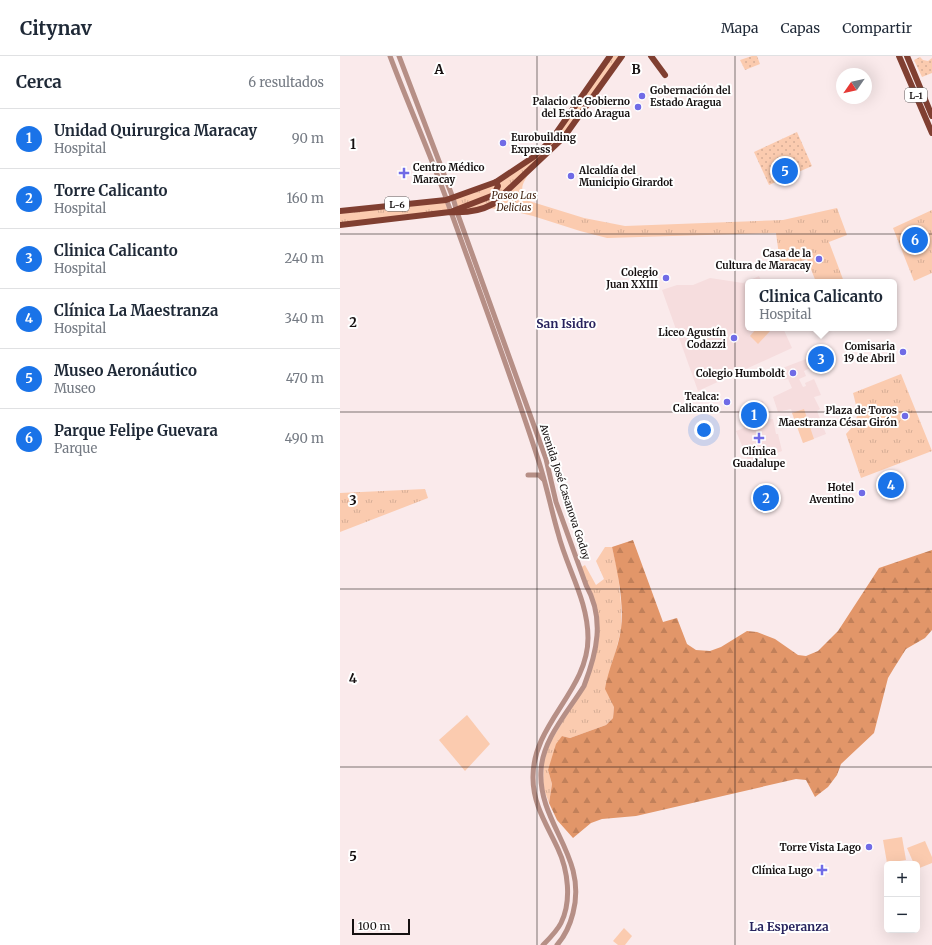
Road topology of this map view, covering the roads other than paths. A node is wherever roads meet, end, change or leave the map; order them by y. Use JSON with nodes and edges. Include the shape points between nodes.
{"nodes":[{"id":1,"x":390,"y":56,"type":"edge"},
{"id":2,"x":399,"y":56,"type":"edge"},
{"id":3,"x":610,"y":56,"type":"edge"},
{"id":4,"x":622,"y":56,"type":"edge"},
{"id":5,"x":651,"y":56,"type":"edge"},
{"id":6,"x":899,"y":56,"type":"edge"},
{"id":7,"x":907,"y":56,"type":"edge"},
{"id":8,"x":664,"y":75,"type":"dead end"},
{"id":9,"x":932,"y":116,"type":"edge"},
{"id":10,"x":932,"y":133,"type":"edge"},
{"id":11,"x":496,"y":182,"type":"junction"},
{"id":12,"x":453,"y":198,"type":"junction"},
{"id":13,"x":446,"y":200,"type":"junction"},
{"id":14,"x":340,"y":211,"type":"edge"},
{"id":15,"x":454,"y":211,"type":"junction"},
{"id":16,"x":340,"y":225,"type":"edge"},
{"id":17,"x":528,"y":475,"type":"dead end"},
{"id":18,"x":545,"y":481,"type":"junction"},
{"id":19,"x":543,"y":945,"type":"edge"},
{"id":20,"x":556,"y":945,"type":"edge"}],
"edges":[{"from":1,"to":13,"type":"street","name":"Avenida José Casanova Godoy"},
{"from":2,"to":12,"type":"street","name":"Avenida José Casanova Godoy"},
{"from":3,"to":11,"type":"main road","number":"L-6","via":[[552,139],[535,156]]},
{"from":4,"to":15,"type":"main road","number":"L-6","via":[[566,134],[500,199],[485,208]]},
{"from":5,"to":8,"type":"main road"},
{"from":6,"to":10,"type":"main road","number":"L-1"},
{"from":7,"to":9,"type":"main road","number":"L-1"},
{"from":11,"to":12,"type":"main road","number":"L-6"},
{"from":11,"to":15,"type":"main road","via":[[498,186],[494,195]]},
{"from":12,"to":13,"type":"main road","number":"L-6"},
{"from":12,"to":15,"type":"street","name":"Avenida José Casanova Godoy"},
{"from":13,"to":14,"type":"main road","number":"L-6"},
{"from":13,"to":15,"type":"street","name":"Avenida José Casanova Godoy"},
{"from":15,"to":16,"type":"main road","number":"L-6"},
{"from":15,"to":18,"type":"street","name":"Avenida José Casanova Godoy"},
{"from":15,"to":20,"type":"street","name":"Avenida José Casanova Godoy","via":[[541,445],[556,502],[592,595],[598,621],[597,644],[584,686],[544,753],[541,770],[541,787],[546,805],[568,852],[575,877],[576,902],[571,922]]},
{"from":17,"to":18,"type":"street","via":[[539,475]]},
{"from":18,"to":19,"type":"street","name":"Avenida José Casanova Godoy","via":[[558,536],[586,610],[588,641],[580,674],[551,720],[535,755],[532,775],[541,818],[560,852],[567,885],[566,909],[562,922]]}]}
